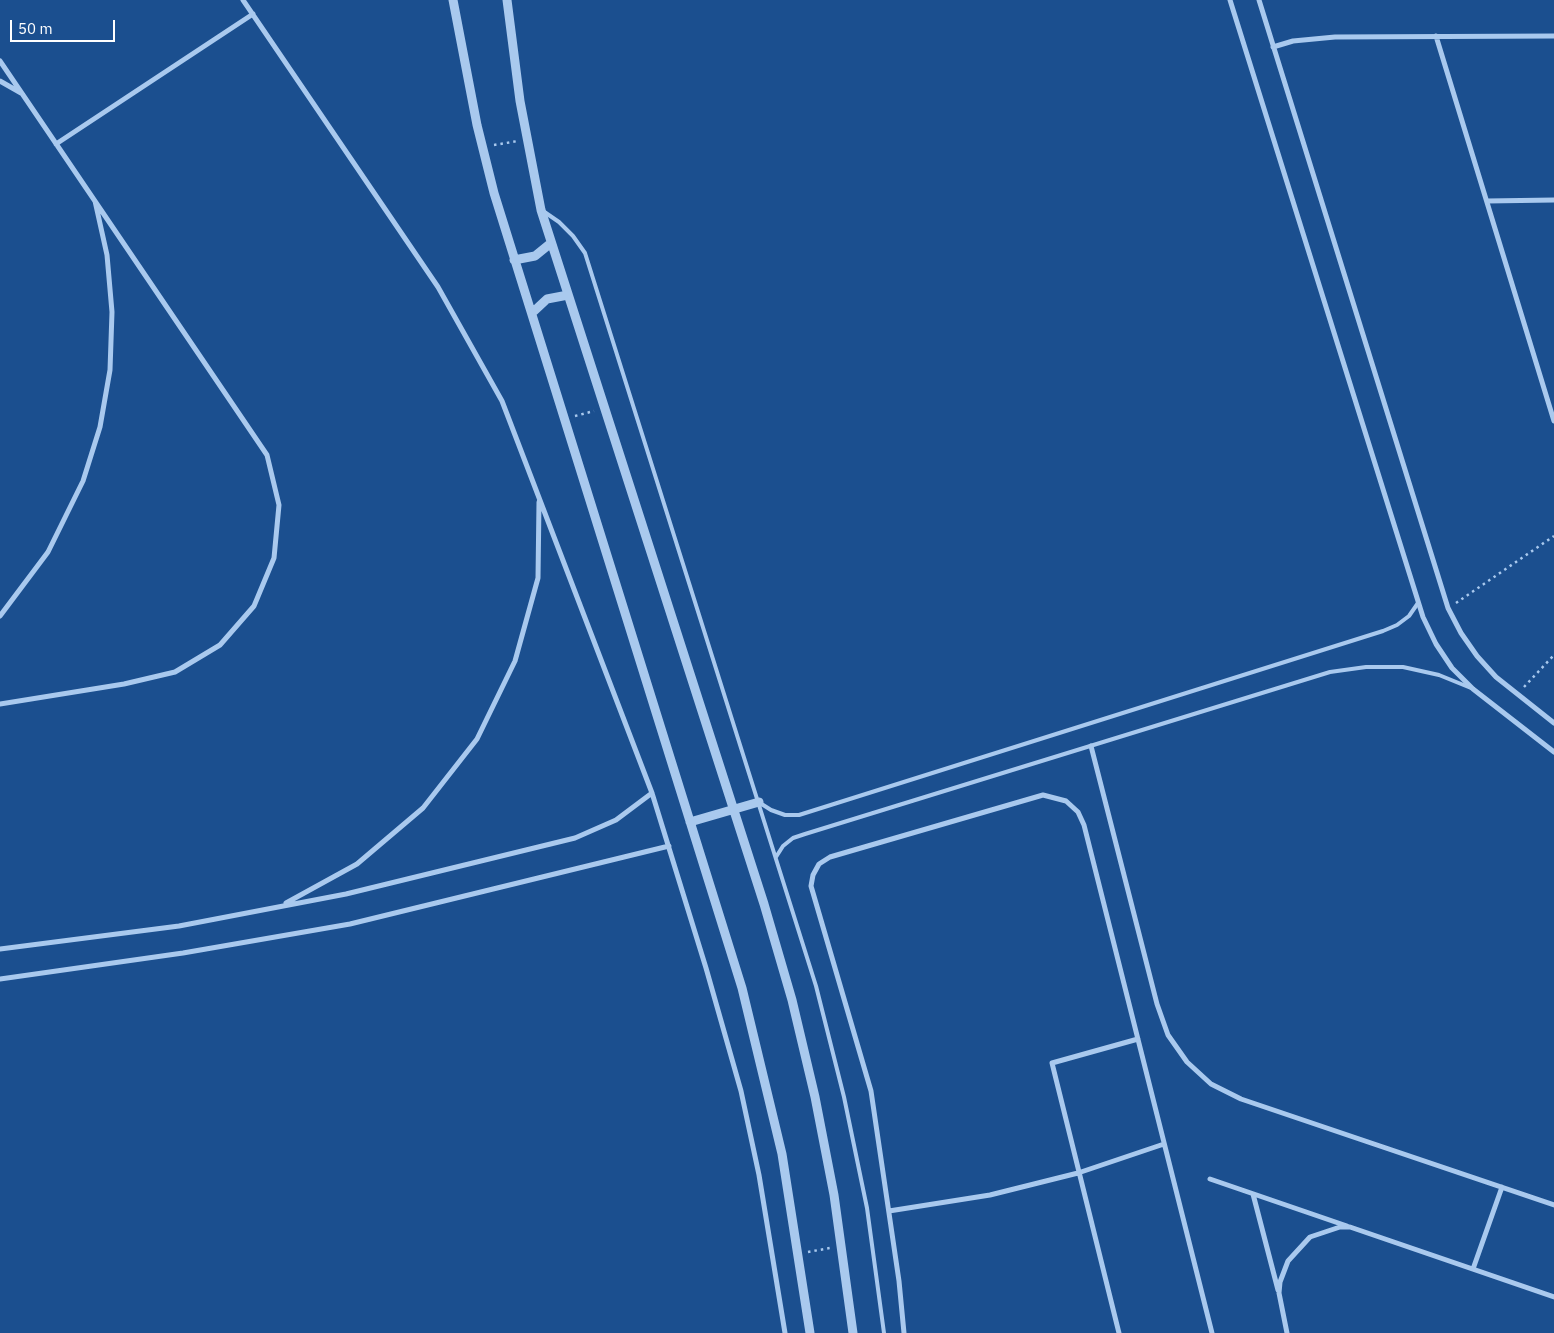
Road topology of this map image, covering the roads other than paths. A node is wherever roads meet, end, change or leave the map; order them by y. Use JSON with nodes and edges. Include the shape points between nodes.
{"nodes":[{"id":1,"x":243,"y":0,"type":"edge"},
{"id":2,"x":453,"y":0,"type":"edge"},
{"id":3,"x":507,"y":0,"type":"edge"},
{"id":4,"x":1230,"y":0,"type":"edge"},
{"id":5,"x":1259,"y":0,"type":"edge"},
{"id":6,"x":253,"y":14,"type":"junction"},
{"id":7,"x":1436,"y":36,"type":"junction"},
{"id":8,"x":1554,"y":36,"type":"edge"},
{"id":9,"x":1273,"y":47,"type":"junction"},
{"id":10,"x":0,"y":61,"type":"edge"},
{"id":11,"x":0,"y":81,"type":"edge"},
{"id":12,"x":24,"y":94,"type":"junction"},
{"id":13,"x":56,"y":144,"type":"junction"},
{"id":14,"x":94,"y":199,"type":"junction"},
{"id":15,"x":1554,"y":200,"type":"edge"},
{"id":16,"x":1487,"y":201,"type":"junction"},
{"id":17,"x":541,"y":210,"type":"junction"},
{"id":18,"x":551,"y":243,"type":"junction"},
{"id":19,"x":514,"y":260,"type":"junction"},
{"id":20,"x":568,"y":295,"type":"junction"},
{"id":21,"x":532,"y":313,"type":"junction"},
{"id":22,"x":1554,"y":421,"type":"edge"},
{"id":23,"x":540,"y":499,"type":"junction"},
{"id":24,"x":1418,"y":603,"type":"junction"},
{"id":25,"x":0,"y":616,"type":"edge"},
{"id":26,"x":1473,"y":689,"type":"junction"},
{"id":27,"x":0,"y":704,"type":"edge"},
{"id":28,"x":1554,"y":723,"type":"edge"},
{"id":29,"x":1092,"y":746,"type":"junction"},
{"id":30,"x":1554,"y":752,"type":"edge"},
{"id":31,"x":652,"y":793,"type":"junction"},
{"id":32,"x":759,"y":802,"type":"junction"},
{"id":33,"x":732,"y":810,"type":"junction"},
{"id":34,"x":690,"y":822,"type":"junction"},
{"id":35,"x":669,"y":846,"type":"junction"},
{"id":36,"x":776,"y":857,"type":"junction"},
{"id":37,"x":281,"y":906,"type":"junction"},
{"id":38,"x":0,"y":949,"type":"edge"},
{"id":39,"x":0,"y":979,"type":"edge"},
{"id":40,"x":1138,"y":1039,"type":"junction"},
{"id":41,"x":1164,"y":1144,"type":"junction"},
{"id":42,"x":1078,"y":1172,"type":"junction"},
{"id":43,"x":1210,"y":1179,"type":"dead end"},
{"id":44,"x":1502,"y":1187,"type":"junction"},
{"id":45,"x":1253,"y":1194,"type":"junction"},
{"id":46,"x":1554,"y":1205,"type":"edge"},
{"id":47,"x":889,"y":1210,"type":"junction"},
{"id":48,"x":1350,"y":1227,"type":"junction"},
{"id":49,"x":1473,"y":1269,"type":"junction"},
{"id":50,"x":1279,"y":1293,"type":"junction"},
{"id":51,"x":1554,"y":1296,"type":"edge"},
{"id":52,"x":785,"y":1333,"type":"edge"},
{"id":53,"x":810,"y":1333,"type":"edge"},
{"id":54,"x":853,"y":1333,"type":"edge"},
{"id":55,"x":884,"y":1333,"type":"edge"},
{"id":56,"x":904,"y":1333,"type":"edge"},
{"id":57,"x":1119,"y":1333,"type":"edge"},
{"id":58,"x":1212,"y":1333,"type":"edge"},
{"id":59,"x":1287,"y":1333,"type":"edge"}],
"edges":[{"from":1,"to":6,"type":"street"},
{"from":2,"to":19,"type":"street","via":[[483,146]]},
{"from":3,"to":17,"type":"street","via":[[527,140]]},
{"from":4,"to":24,"type":"street"},
{"from":5,"to":9,"type":"street"},
{"from":6,"to":13,"type":"street"},
{"from":6,"to":23,"type":"street","via":[[438,287],[502,401]]},
{"from":7,"to":8,"type":"street"},
{"from":7,"to":9,"type":"street","via":[[1314,38]]},
{"from":7,"to":16,"type":"street"},
{"from":9,"to":28,"type":"street","via":[[1448,608],[1460,633],[1496,677]]},
{"from":10,"to":12,"type":"street"},
{"from":11,"to":12,"type":"street"},
{"from":12,"to":13,"type":"street"},
{"from":13,"to":14,"type":"street"},
{"from":14,"to":25,"type":"street","via":[[107,255],[112,312],[110,370],[100,427],[83,481],[48,552]]},
{"from":14,"to":27,"type":"street","via":[[267,455],[279,506],[274,558],[254,606],[220,645],[175,672],[124,684]]},
{"from":15,"to":16,"type":"street"},
{"from":16,"to":22,"type":"street"},
{"from":17,"to":18,"type":"street"},
{"from":17,"to":32,"type":"lane","via":[[559,222],[585,252]]},
{"from":18,"to":19,"type":"street","via":[[535,256]]},
{"from":18,"to":20,"type":"street"},
{"from":19,"to":21,"type":"street"},
{"from":20,"to":21,"type":"street","via":[[547,299]]},
{"from":20,"to":33,"type":"street"},
{"from":21,"to":34,"type":"street"},
{"from":23,"to":31,"type":"street"},
{"from":23,"to":37,"type":"street","via":[[538,578],[515,662],[477,739],[423,808],[357,864]]},
{"from":24,"to":26,"type":"street","via":[[1436,644],[1452,668]]},
{"from":24,"to":32,"type":"lane","via":[[1398,626],[799,815],[785,815]]},
{"from":26,"to":29,"type":"lane","via":[[1439,675],[1403,667],[1366,667],[1330,672]]},
{"from":26,"to":30,"type":"street"},
{"from":29,"to":36,"type":"lane","via":[[799,836],[783,846]]},
{"from":29,"to":44,"type":"street","via":[[1157,1004],[1168,1035],[1187,1062],[1211,1084],[1241,1099]]},
{"from":31,"to":35,"type":"street"},
{"from":31,"to":37,"type":"street","via":[[616,820],[575,838],[346,894]]},
{"from":32,"to":33,"type":"street"},
{"from":32,"to":36,"type":"lane"},
{"from":33,"to":34,"type":"street"},
{"from":33,"to":54,"type":"street","via":[[792,1000],[815,1097],[842,1245]]},
{"from":34,"to":53,"type":"street","via":[[742,988],[764,1071],[782,1154]]},
{"from":35,"to":39,"type":"street","via":[[350,924],[183,953]]},
{"from":35,"to":52,"type":"street","via":[[741,1091],[759,1175]]},
{"from":36,"to":55,"type":"lane","via":[[816,986],[844,1096],[867,1208]]},
{"from":37,"to":38,"type":"street","via":[[179,926]]},
{"from":40,"to":41,"type":"street"},
{"from":40,"to":42,"type":"street","via":[[1052,1063]]},
{"from":40,"to":47,"type":"street","via":[[1084,825],[1078,812],[1066,801],[1043,795],[824,860],[815,869],[811,886],[871,1091]]},
{"from":41,"to":42,"type":"street"},
{"from":41,"to":58,"type":"street"},
{"from":42,"to":47,"type":"street","via":[[990,1195]]},
{"from":42,"to":57,"type":"street"},
{"from":43,"to":45,"type":"street"},
{"from":44,"to":46,"type":"street"},
{"from":44,"to":49,"type":"street"},
{"from":45,"to":48,"type":"street"},
{"from":45,"to":50,"type":"street"},
{"from":47,"to":56,"type":"street"},
{"from":48,"to":49,"type":"street"},
{"from":48,"to":50,"type":"street","via":[[1324,1231],[1302,1244],[1288,1261]]},
{"from":49,"to":51,"type":"street"},
{"from":50,"to":59,"type":"street"}]}
